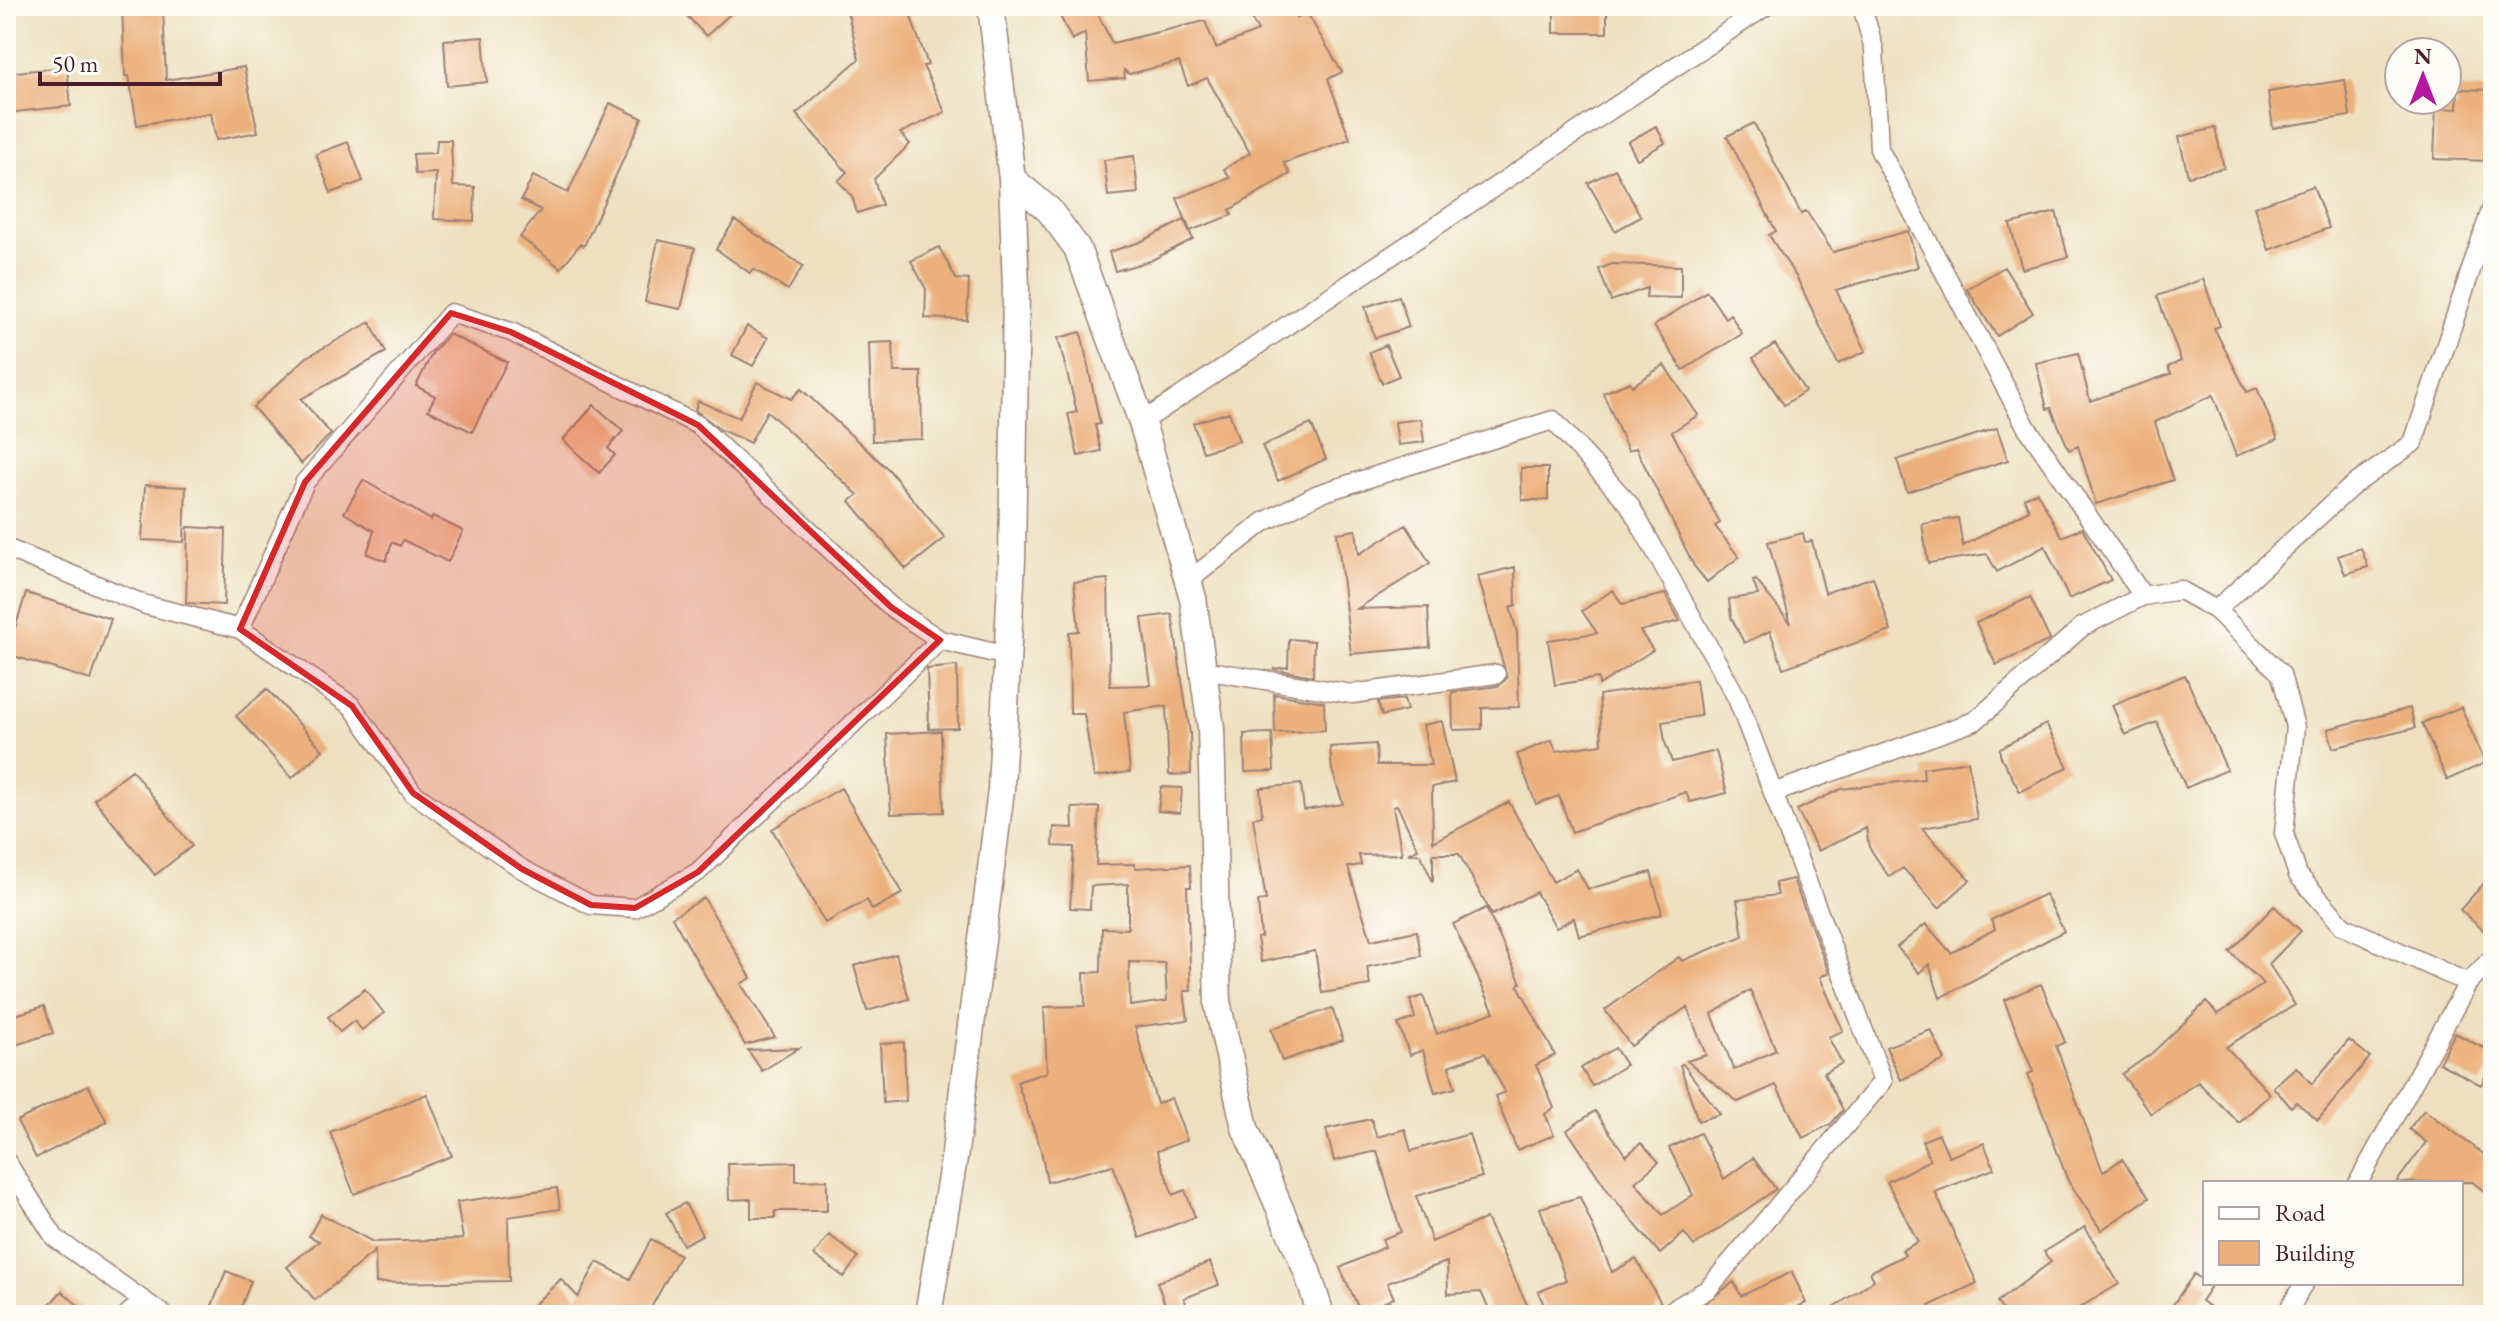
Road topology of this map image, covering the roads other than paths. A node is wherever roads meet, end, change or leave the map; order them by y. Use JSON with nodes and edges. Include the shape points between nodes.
{"nodes":[{"id":1,"x":991,"y":6,"type":"edge"},
{"id":2,"x":1766,"y":6,"type":"edge"},
{"id":3,"x":1862,"y":6,"type":"edge"},
{"id":4,"x":1012,"y":179,"type":"junction"},
{"id":5,"x":2493,"y":204,"type":"edge"},
{"id":6,"x":1142,"y":422,"type":"junction"},
{"id":7,"x":6,"y":548,"type":"edge"},
{"id":8,"x":1188,"y":581,"type":"junction"},
{"id":9,"x":2143,"y":596,"type":"junction"},
{"id":10,"x":2216,"y":610,"type":"junction"},
{"id":11,"x":240,"y":629,"type":"junction"},
{"id":12,"x":940,"y":640,"type":"junction"},
{"id":13,"x":1007,"y":656,"type":"junction"},
{"id":14,"x":1203,"y":670,"type":"junction"},
{"id":15,"x":1496,"y":674,"type":"dead end"},
{"id":16,"x":1773,"y":793,"type":"junction"},
{"id":17,"x":2493,"y":957,"type":"edge"},
{"id":18,"x":2468,"y":983,"type":"junction"},
{"id":19,"x":6,"y":1161,"type":"edge"},
{"id":20,"x":2359,"y":1181,"type":"edge"},
{"id":21,"x":2303,"y":1285,"type":"edge"},
{"id":22,"x":143,"y":1301,"type":"junction"},
{"id":23,"x":127,"y":1315,"type":"edge"},
{"id":24,"x":164,"y":1315,"type":"edge"},
{"id":25,"x":928,"y":1315,"type":"edge"},
{"id":26,"x":1321,"y":1315,"type":"edge"},
{"id":27,"x":1664,"y":1315,"type":"edge"},
{"id":28,"x":2286,"y":1315,"type":"edge"}],
"edges":[{"from":1,"to":4,"type":"main road"},
{"from":2,"to":6,"type":"street"},
{"from":3,"to":9,"type":"street","via":[[1874,49],[1879,149],[2026,426]]},
{"from":4,"to":6,"type":"main road","via":[[1049,210],[1077,248]]},
{"from":4,"to":13,"type":"main road","via":[[1016,289]]},
{"from":5,"to":10,"type":"street","via":[[2413,443],[2351,487]]},
{"from":6,"to":8,"type":"main road"},
{"from":7,"to":11,"type":"street","via":[[146,605]]},
{"from":8,"to":14,"type":"main road"},
{"from":8,"to":16,"type":"street","via":[[1264,522],[1318,494],[1553,420],[1629,504],[1737,698]]},
{"from":9,"to":10,"type":"street","via":[[2180,590]]},
{"from":9,"to":16,"type":"street","via":[[2082,627],[1975,721]]},
{"from":10,"to":18,"type":"street","via":[[2281,674],[2295,727],[2284,833],[2298,875],[2343,926]]},
{"from":11,"to":12,"type":"street","via":[[352,706],[413,793],[522,869],[591,905],[635,908],[698,872]]},
{"from":11,"to":12,"type":"street","via":[[305,482],[451,313],[511,332],[698,425],[891,607]]},
{"from":12,"to":13,"type":"street"},
{"from":13,"to":25,"type":"main road","via":[[1001,790],[955,1152]]},
{"from":14,"to":15,"type":"street","via":[[1352,694]]},
{"from":14,"to":26,"type":"main road","via":[[1211,728],[1218,1006],[1245,1128]]},
{"from":16,"to":27,"type":"street","via":[[1883,1081],[1708,1289]]},
{"from":17,"to":18,"type":"street"},
{"from":18,"to":20,"type":"street"},
{"from":19,"to":22,"type":"street","via":[[55,1238]]},
{"from":21,"to":28,"type":"street"},
{"from":22,"to":23,"type":"street"},
{"from":22,"to":24,"type":"street"}]}
